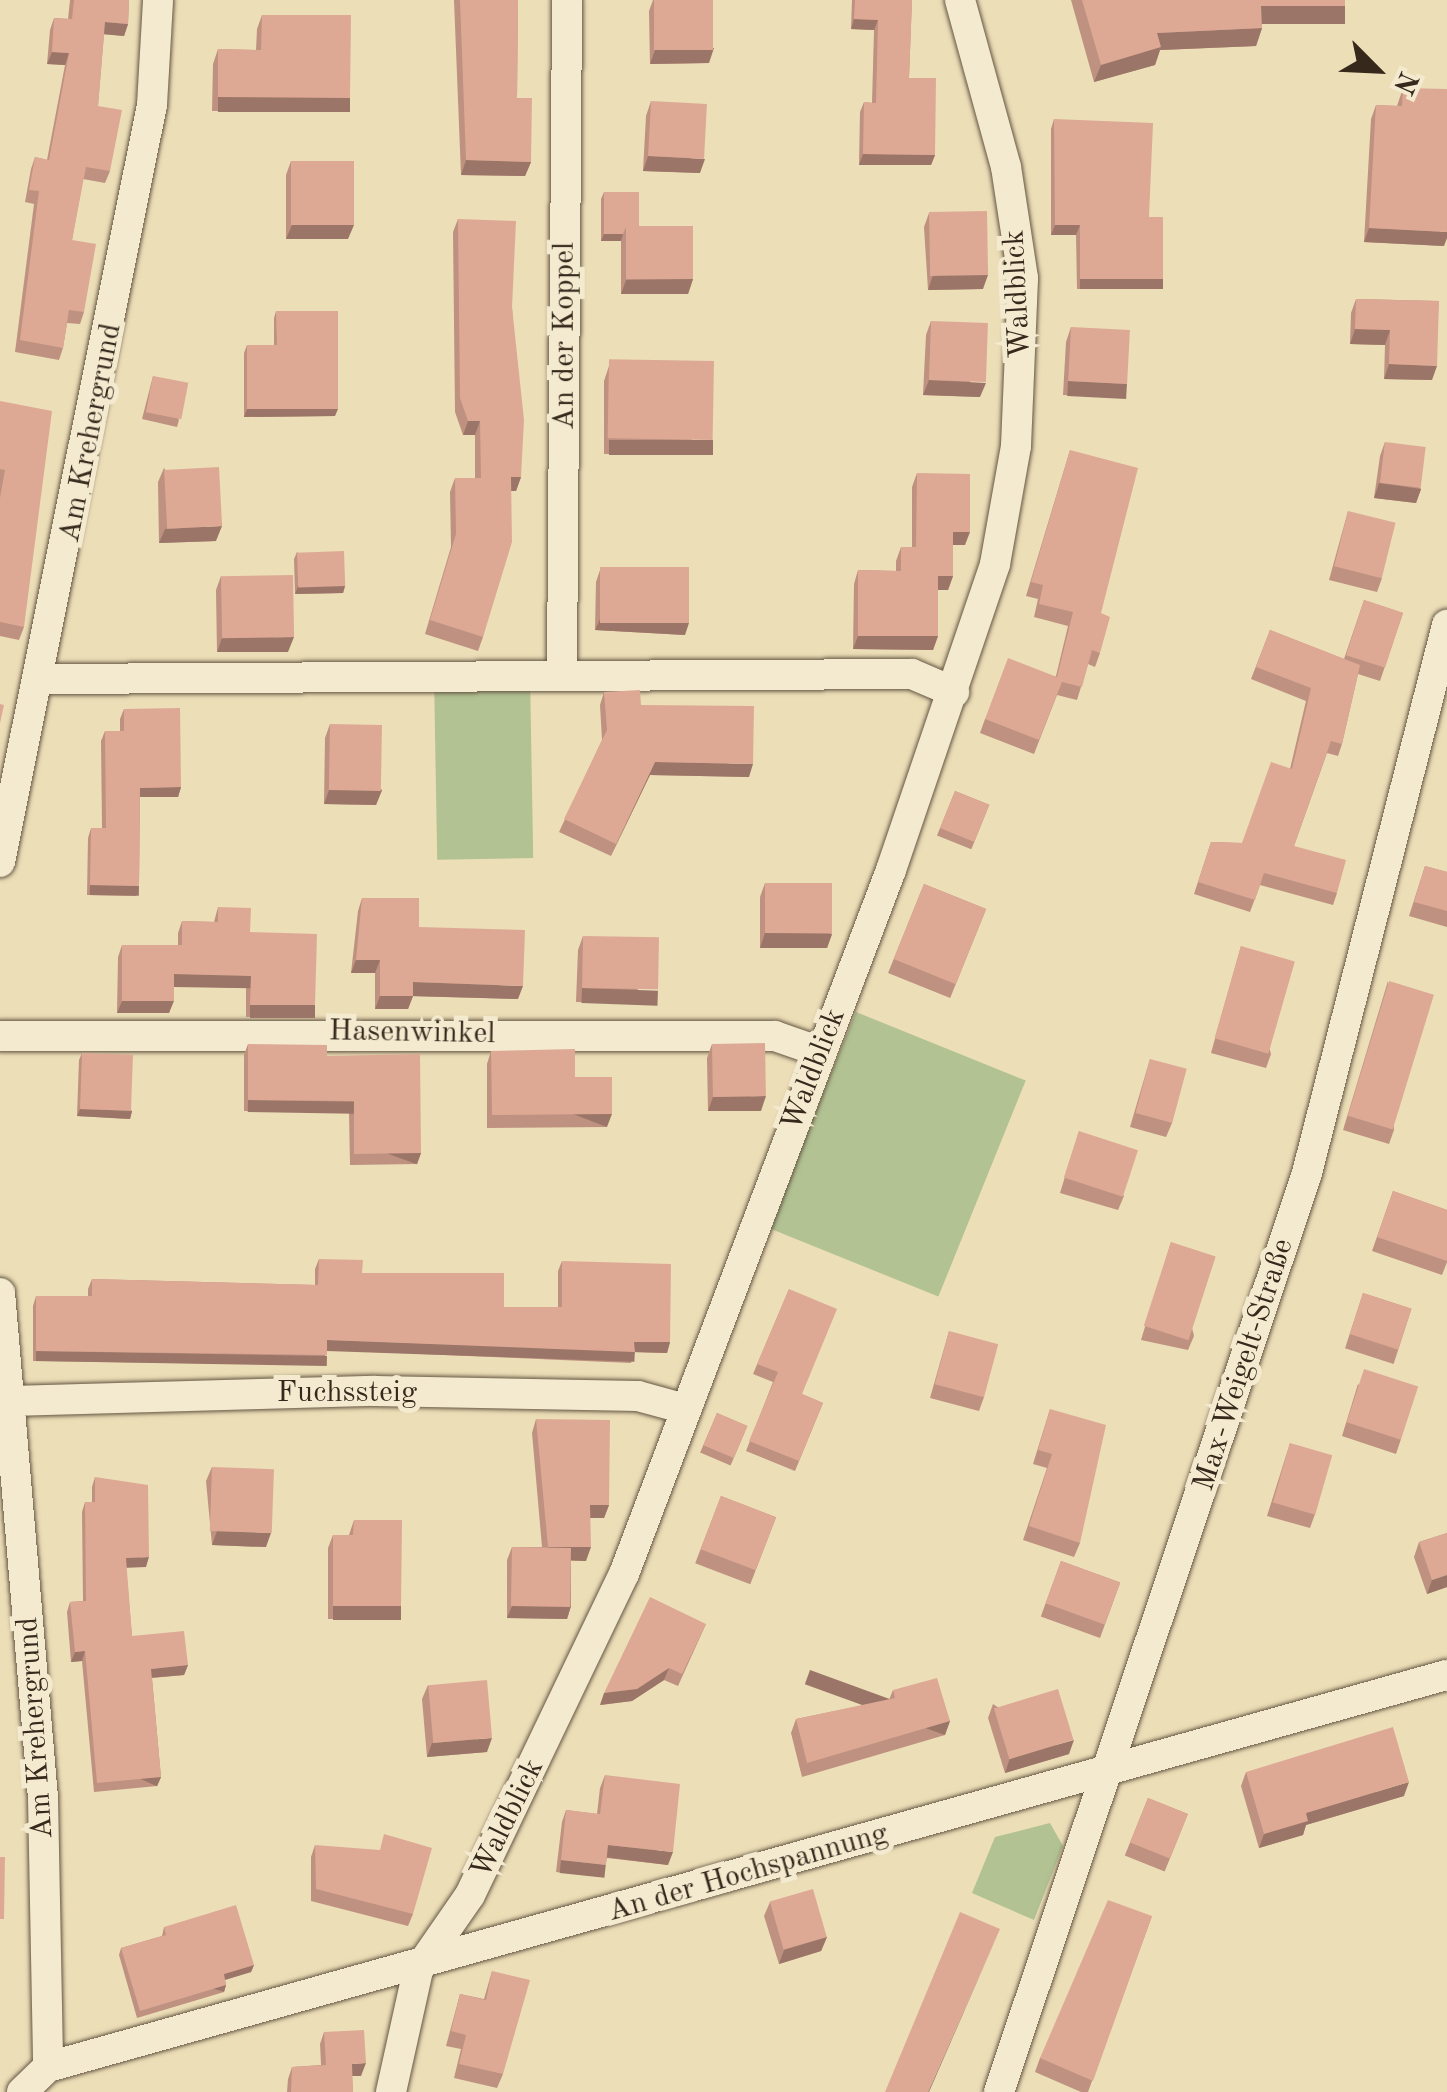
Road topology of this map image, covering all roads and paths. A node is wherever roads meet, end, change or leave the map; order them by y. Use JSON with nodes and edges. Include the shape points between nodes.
{"nodes":[{"id":1,"x":158,"y":0,"type":"edge"},
{"id":2,"x":567,"y":0,"type":"edge"},
{"id":3,"x":960,"y":0,"type":"edge"},
{"id":4,"x":1447,"y":626,"type":"edge"},
{"id":5,"x":562,"y":671,"type":"junction"},
{"id":6,"x":43,"y":680,"type":"junction"},
{"id":7,"x":954,"y":692,"type":"junction"},
{"id":8,"x":0,"y":862,"type":"edge"},
{"id":9,"x":0,"y":1036,"type":"edge"},
{"id":10,"x":821,"y":1052,"type":"junction"},
{"id":11,"x":0,"y":1293,"type":"edge"},
{"id":12,"x":10,"y":1401,"type":"junction"},
{"id":13,"x":682,"y":1408,"type":"junction"},
{"id":14,"x":1446,"y":1675,"type":"edge"},
{"id":15,"x":1112,"y":1771,"type":"junction"},
{"id":16,"x":418,"y":1970,"type":"junction"},
{"id":17,"x":48,"y":2067,"type":"junction"},
{"id":18,"x":22,"y":2092,"type":"edge"},
{"id":19,"x":392,"y":2092,"type":"edge"},
{"id":20,"x":999,"y":2092,"type":"edge"}],
"edges":[{"from":1,"to":6,"type":"street","name":"Am Krehergrund","via":[[152,105]]},
{"from":2,"to":5,"type":"street","name":"An der Koppel"},
{"from":3,"to":7,"type":"street","name":"Waldblick","via":[[1006,166],[1025,354],[1009,503]]},
{"from":4,"to":15,"type":"street","name":"Max-Weigelt-Straße","via":[[1307,1174]]},
{"from":5,"to":6,"type":"street"},
{"from":5,"to":7,"type":"street","via":[[912,674]]},
{"from":6,"to":8,"type":"street","name":"Am Krehergrund"},
{"from":7,"to":10,"type":"street","name":"Waldblick"},
{"from":9,"to":10,"type":"street","name":"Hasenwinkel","via":[[775,1036]]},
{"from":10,"to":13,"type":"street","name":"Waldblick"},
{"from":11,"to":12,"type":"street","name":"Am Krehergrund"},
{"from":12,"to":13,"type":"street","name":"Fuchssteig","via":[[375,1391],[638,1396]]},
{"from":12,"to":17,"type":"street","name":"Am Krehergrund","via":[[44,1798]]},
{"from":13,"to":16,"type":"street","name":"Waldblick","via":[[587,1658],[470,1896]]},
{"from":14,"to":15,"type":"street","name":"An der Hochspannung"},
{"from":15,"to":16,"type":"street","name":"An der Hochspannung"},
{"from":15,"to":20,"type":"street","name":"Max-Weigelt-Straße"},
{"from":16,"to":17,"type":"street","name":"An der Hochspannung"},
{"from":16,"to":19,"type":"street","name":"Waldblick"},
{"from":17,"to":18,"type":"street"}]}
